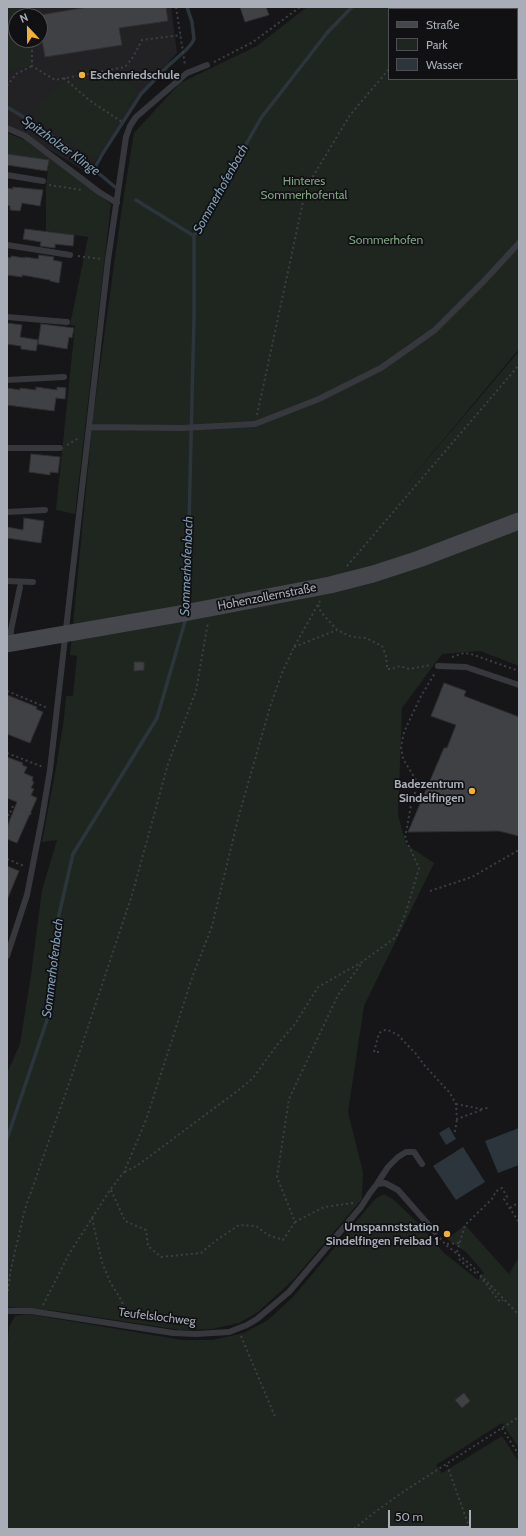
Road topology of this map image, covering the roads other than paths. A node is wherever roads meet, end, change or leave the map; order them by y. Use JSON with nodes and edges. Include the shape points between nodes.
{"nodes":[{"id":1,"x":207,"y":65,"type":"road end"},
{"id":2,"x":7,"y":128,"type":"edge"},
{"id":3,"x":7,"y":175,"type":"edge"},
{"id":4,"x":43,"y":181,"type":"road end"},
{"id":5,"x":117,"y":203,"type":"junction"},
{"id":6,"x":519,"y":243,"type":"edge"},
{"id":7,"x":7,"y":245,"type":"edge"},
{"id":8,"x":70,"y":255,"type":"road end"},
{"id":9,"x":7,"y":317,"type":"edge"},
{"id":10,"x":67,"y":322,"type":"dead end"},
{"id":11,"x":64,"y":377,"type":"dead end"},
{"id":12,"x":7,"y":380,"type":"edge"},
{"id":13,"x":90,"y":430,"type":"junction"},
{"id":14,"x":7,"y":448,"type":"edge"},
{"id":15,"x":60,"y":448,"type":"road end"},
{"id":16,"x":45,"y":510,"type":"dead end"},
{"id":17,"x":7,"y":512,"type":"edge"},
{"id":18,"x":519,"y":521,"type":"edge"},
{"id":19,"x":7,"y":581,"type":"edge"},
{"id":20,"x":34,"y":582,"type":"dead end"},
{"id":21,"x":20,"y":587,"type":"dead end"},
{"id":22,"x":65,"y":634,"type":"junction"},
{"id":23,"x":9,"y":644,"type":"edge"},
{"id":24,"x":438,"y":665,"type":"road end"},
{"id":25,"x":519,"y":685,"type":"edge"},
{"id":26,"x":7,"y":956,"type":"edge"},
{"id":27,"x":422,"y":1164,"type":"dead end"},
{"id":28,"x":377,"y":1184,"type":"junction"},
{"id":29,"x":436,"y":1232,"type":"road end"},
{"id":30,"x":7,"y":1311,"type":"edge"}],
"edges":[{"from":1,"to":5,"type":"lane","via":[[187,73],[136,117],[130,126],[126,137]]},
{"from":2,"to":5,"type":"lane","via":[[26,136]]},
{"from":3,"to":4,"type":"lane"},
{"from":5,"to":13,"type":"lane","via":[[108,260]]},
{"from":6,"to":13,"type":"lane","via":[[435,330],[381,368],[319,399],[255,424]]},
{"from":7,"to":8,"type":"lane"},
{"from":9,"to":10,"type":"lane"},
{"from":11,"to":12,"type":"lane"},
{"from":13,"to":22,"type":"lane"},
{"from":14,"to":15,"type":"lane"},
{"from":16,"to":17,"type":"lane"},
{"from":18,"to":22,"type":"street","name":"Hohenzollernstraße","via":[[456,546],[373,574],[317,588],[204,615],[179,614]]},
{"from":19,"to":20,"type":"lane"},
{"from":21,"to":23,"type":"lane"},
{"from":22,"to":23,"type":"street","name":"Hohenzollernstraße"},
{"from":22,"to":26,"type":"lane","via":[[42,818],[26,895]]},
{"from":24,"to":25,"type":"lane","via":[[466,668]]},
{"from":27,"to":28,"type":"lane","name":"Teufelslochweg","via":[[414,1152],[406,1152],[388,1167]]},
{"from":28,"to":29,"type":"lane","via":[[385,1183],[398,1190]]},
{"from":28,"to":30,"type":"lane","name":"Teufelslochweg","via":[[361,1207],[289,1292],[266,1313],[238,1329],[213,1334],[173,1333],[41,1312]]}]}
